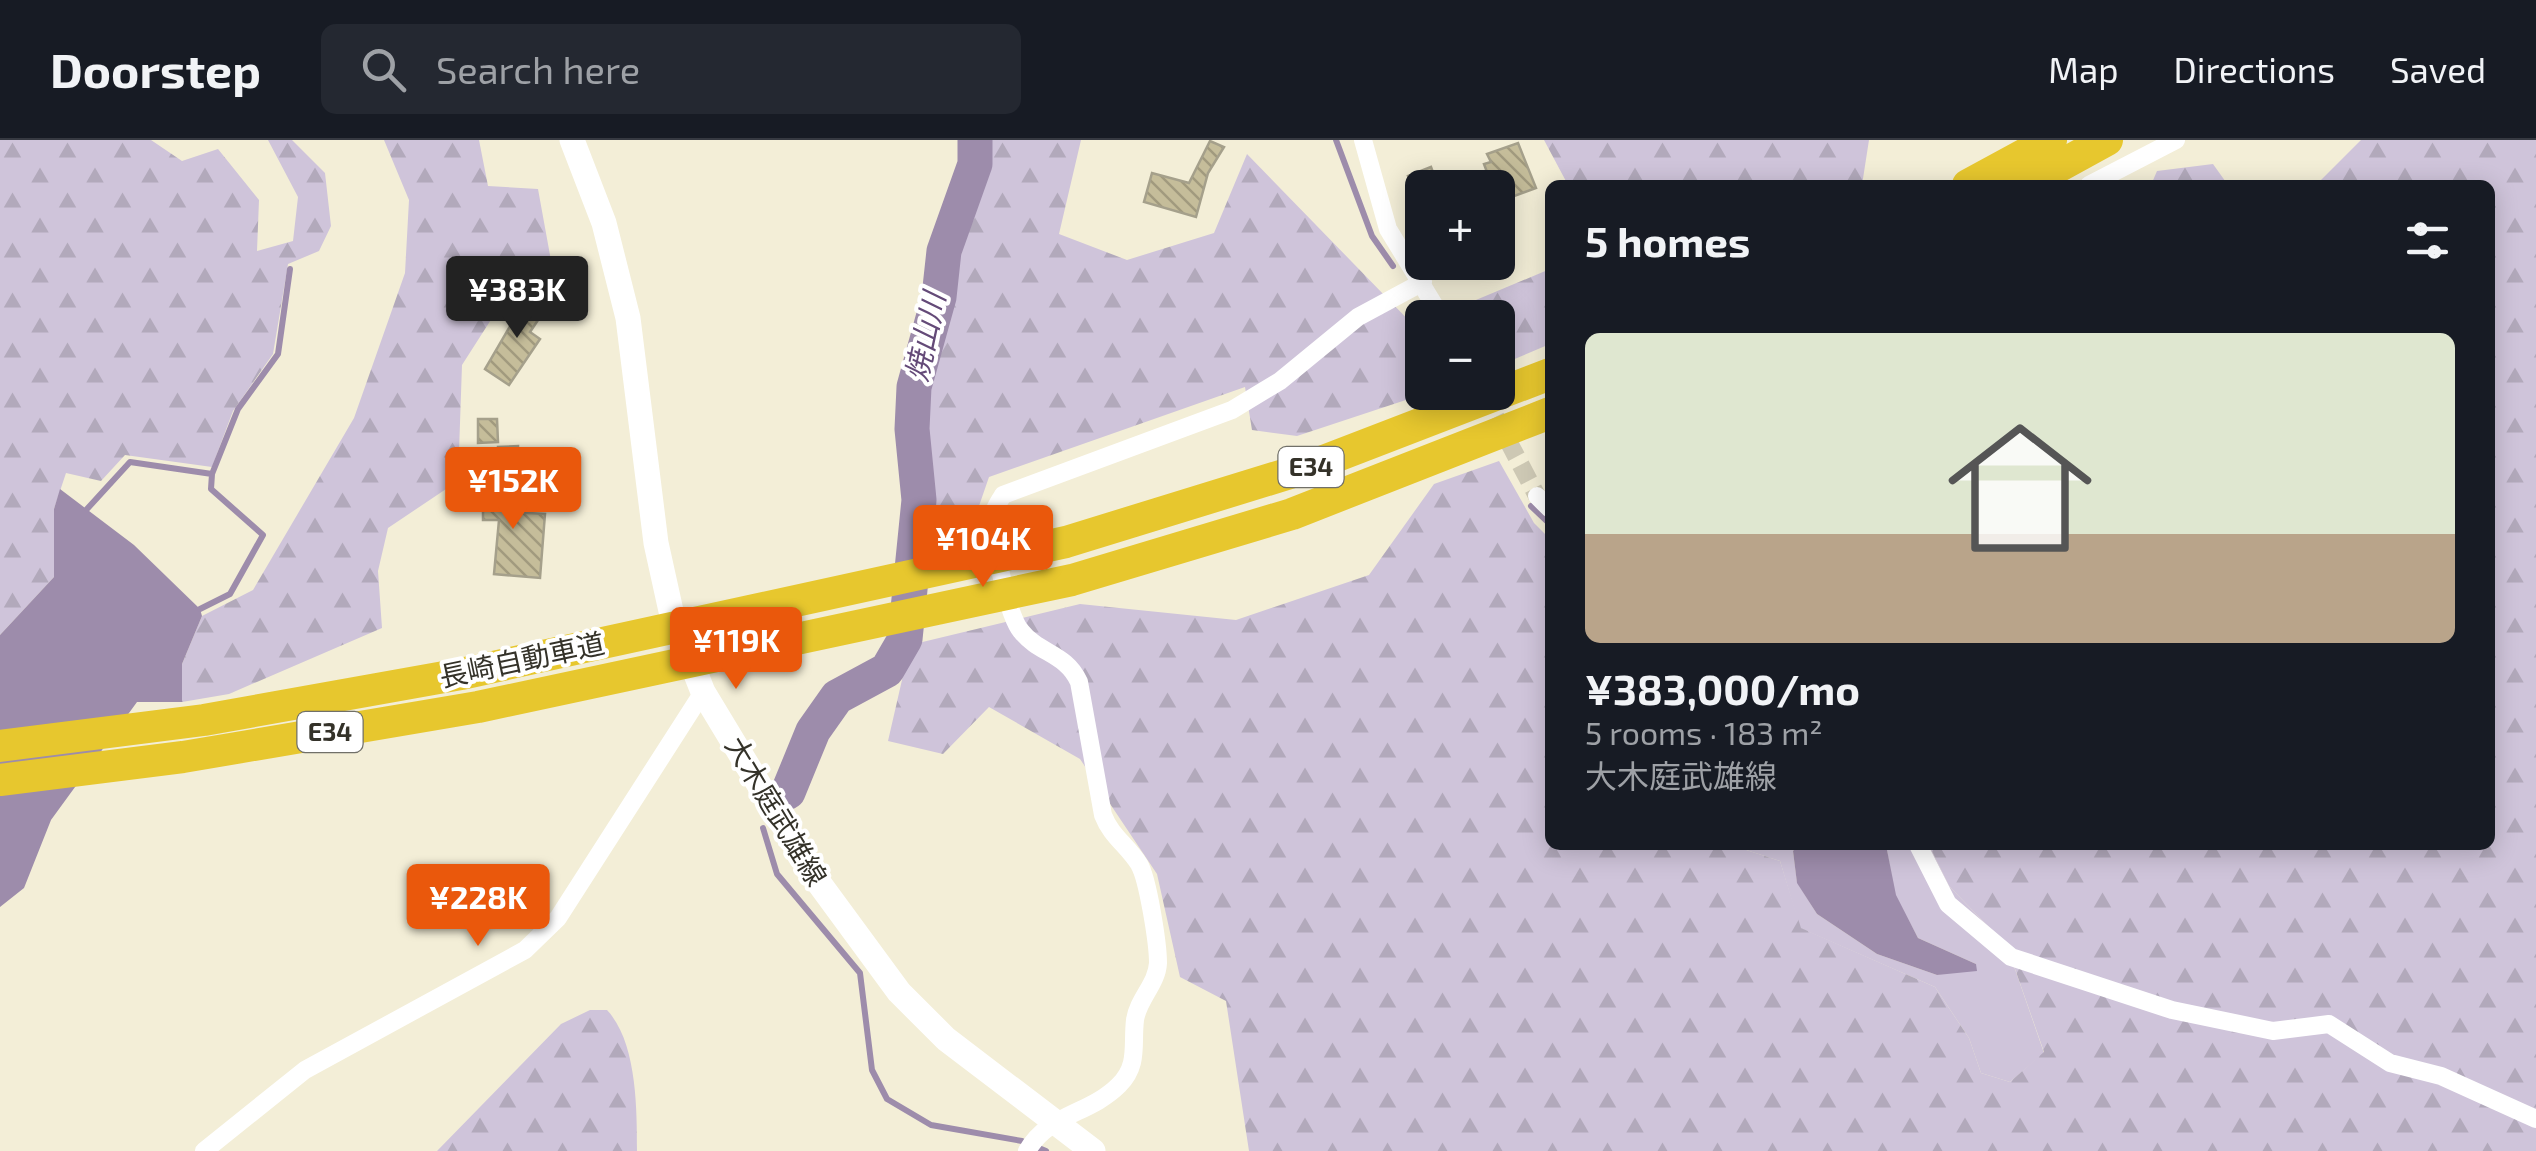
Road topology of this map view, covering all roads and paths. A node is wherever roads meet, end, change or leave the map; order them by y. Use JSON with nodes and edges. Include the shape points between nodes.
{"nodes":[{"id":1,"x":572,"y":140,"type":"edge"},
{"id":2,"x":1364,"y":140,"type":"edge"},
{"id":3,"x":2051,"y":140,"type":"edge"},
{"id":4,"x":2108,"y":140,"type":"edge"},
{"id":5,"x":2176,"y":140,"type":"edge"},
{"id":6,"x":1977,"y":180,"type":"edge"},
{"id":7,"x":2034,"y":180,"type":"edge"},
{"id":8,"x":2100,"y":180,"type":"edge"},
{"id":9,"x":1422,"y":282,"type":"junction"},
{"id":10,"x":1432,"y":300,"type":"edge"},
{"id":11,"x":1545,"y":376,"type":"edge"},
{"id":12,"x":1545,"y":415,"type":"edge"},
{"id":13,"x":704,"y":692,"type":"junction"},
{"id":14,"x":0,"y":746,"type":"edge"},
{"id":15,"x":0,"y":780,"type":"edge"},
{"id":16,"x":1921,"y":850,"type":"edge"},
{"id":17,"x":2536,"y":1119,"type":"edge"},
{"id":18,"x":1038,"y":1137,"type":"edge"},
{"id":19,"x":204,"y":1151,"type":"edge"},
{"id":20,"x":1093,"y":1151,"type":"edge"}],
"edges":[{"from":1,"to":13,"type":"main road","name":"大木庭武雄線","via":[[604,223],[628,318],[656,542],[672,611]]},
{"from":2,"to":9,"type":"street","via":[[1388,230]]},
{"from":3,"to":6,"type":"highway"},
{"from":4,"to":7,"type":"highway"},
{"from":5,"to":8,"type":"street"},
{"from":9,"to":10,"type":"street"},
{"from":9,"to":18,"type":"street","via":[[1358,318],[1232,410],[1003,495],[993,511],[1017,627],[1071,665],[1079,682],[1103,814],[1110,833],[1142,869],[1158,961],[1136,1016],[1135,1061],[1119,1085]]},
{"from":11,"to":14,"type":"highway","name":"長崎自動車道","number":"E34","via":[[1304,470],[1066,542],[461,674],[204,720]]},
{"from":12,"to":15,"type":"highway","name":"長崎自動車道","number":"E34","via":[[1292,514],[1072,580],[478,707]]},
{"from":13,"to":18,"type":"main road","name":"大木庭武雄線","via":[[868,954]]},
{"from":13,"to":19,"type":"street","via":[[558,918],[525,950],[305,1070]]},
{"from":16,"to":17,"type":"street","via":[[1948,904],[2011,957],[2188,1014],[2273,1031],[2329,1024],[2390,1063],[2441,1076]]},
{"from":18,"to":20,"type":"main road","name":"大木庭武雄線"}]}
